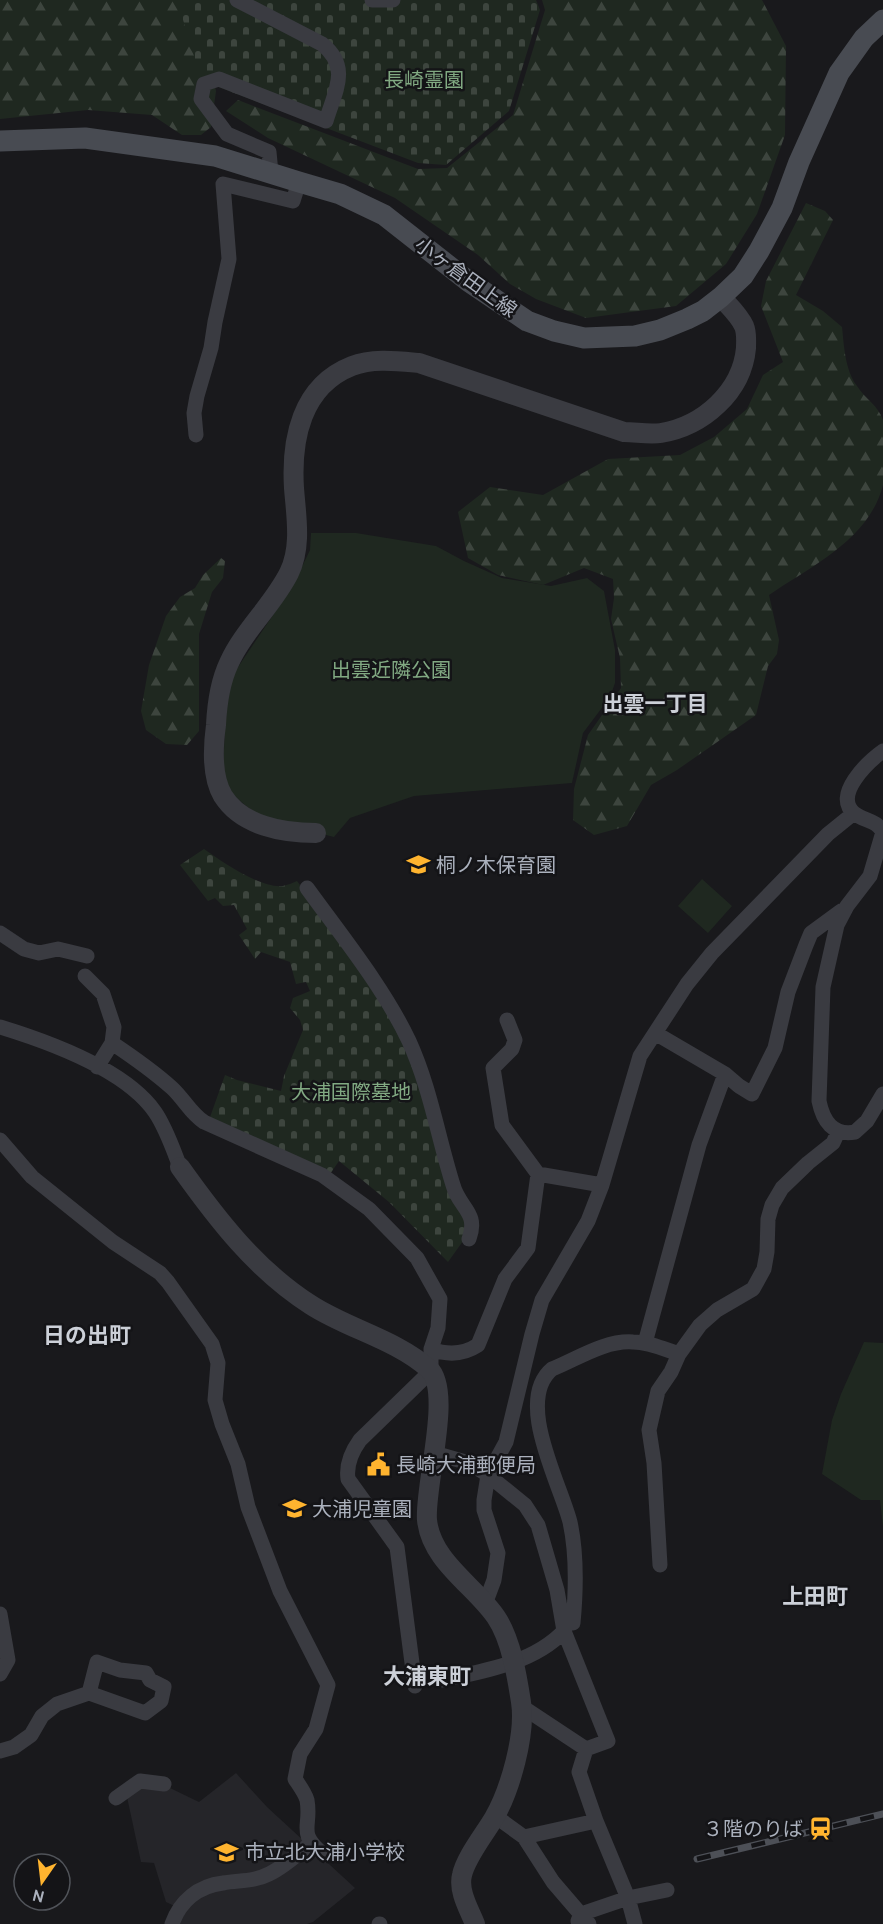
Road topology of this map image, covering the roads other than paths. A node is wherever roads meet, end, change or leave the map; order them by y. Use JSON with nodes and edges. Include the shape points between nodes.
{"nodes":[{"id":1,"x":237,"y":0,"type":"edge"},
{"id":2,"x":372,"y":0,"type":"edge"},
{"id":3,"x":393,"y":0,"type":"edge"},
{"id":4,"x":883,"y":20,"type":"edge"},
{"id":5,"x":0,"y":141,"type":"edge"},
{"id":6,"x":271,"y":173,"type":"junction"},
{"id":7,"x":299,"y":182,"type":"junction"},
{"id":8,"x":721,"y":297,"type":"junction"},
{"id":9,"x":196,"y":435,"type":"dead end"},
{"id":10,"x":883,"y":751,"type":"edge"},
{"id":11,"x":854,"y":813,"type":"junction"},
{"id":12,"x":316,"y":833,"type":"dead end"},
{"id":13,"x":307,"y":888,"type":"dead end"},
{"id":14,"x":848,"y":906,"type":"junction"},
{"id":15,"x":0,"y":933,"type":"edge"},
{"id":16,"x":87,"y":956,"type":"dead end"},
{"id":17,"x":85,"y":976,"type":"dead end"},
{"id":18,"x":507,"y":1020,"type":"dead end"},
{"id":19,"x":0,"y":1028,"type":"edge"},
{"id":20,"x":655,"y":1033,"type":"junction"},
{"id":21,"x":112,"y":1043,"type":"junction"},
{"id":22,"x":97,"y":1066,"type":"junction"},
{"id":23,"x":725,"y":1074,"type":"junction"},
{"id":24,"x":883,"y":1094,"type":"edge"},
{"id":25,"x":838,"y":1131,"type":"junction"},
{"id":26,"x":0,"y":1140,"type":"edge"},
{"id":27,"x":180,"y":1167,"type":"joint"},
{"id":28,"x":538,"y":1174,"type":"junction"},
{"id":29,"x":602,"y":1185,"type":"junction"},
{"id":30,"x":469,"y":1239,"type":"dead end"},
{"id":31,"x":645,"y":1343,"type":"junction"},
{"id":32,"x":431,"y":1349,"type":"junction"},
{"id":33,"x":679,"y":1354,"type":"junction"},
{"id":34,"x":431,"y":1371,"type":"junction"},
{"id":35,"x":523,"y":1373,"type":"junction"},
{"id":36,"x":543,"y":1382,"type":"junction"},
{"id":37,"x":434,"y":1454,"type":"junction"},
{"id":38,"x":488,"y":1475,"type":"junction"},
{"id":39,"x":660,"y":1565,"type":"dead end"},
{"id":40,"x":485,"y":1604,"type":"junction"},
{"id":41,"x":0,"y":1614,"type":"edge"},
{"id":42,"x":568,"y":1627,"type":"junction"},
{"id":43,"x":512,"y":1661,"type":"junction"},
{"id":44,"x":0,"y":1674,"type":"edge"},
{"id":45,"x":442,"y":1680,"type":"dead end"},
{"id":46,"x":415,"y":1686,"type":"dead end"},
{"id":47,"x":89,"y":1693,"type":"junction"},
{"id":48,"x":521,"y":1706,"type":"junction"},
{"id":49,"x":586,"y":1749,"type":"junction"},
{"id":50,"x":0,"y":1751,"type":"edge"},
{"id":51,"x":164,"y":1784,"type":"dead end"},
{"id":52,"x":116,"y":1798,"type":"dead end"},
{"id":53,"x":495,"y":1816,"type":"junction"},
{"id":54,"x":596,"y":1821,"type":"junction"},
{"id":55,"x":524,"y":1837,"type":"junction"},
{"id":56,"x":310,"y":1844,"type":"junction"},
{"id":57,"x":324,"y":1855,"type":"dead end"},
{"id":58,"x":667,"y":1890,"type":"dead end"},
{"id":59,"x":628,"y":1898,"type":"junction"},
{"id":60,"x":582,"y":1921,"type":"edge"},
{"id":61,"x":172,"y":1924,"type":"edge"},
{"id":62,"x":475,"y":1924,"type":"edge"},
{"id":63,"x":635,"y":1924,"type":"edge"}],
"edges":[{"from":1,"to":6,"type":"street","via":[[322,44],[339,64],[326,122],[219,79],[204,84],[201,99],[227,134],[269,152]]},
{"from":2,"to":3,"type":"street"},
{"from":4,"to":8,"type":"main road","name":"小ヶ倉田上線","via":[[838,73],[771,232],[743,276]]},
{"from":5,"to":6,"type":"main road","name":"小ヶ倉田上線","via":[[85,138],[215,156]]},
{"from":6,"to":7,"type":"main road","name":"小ヶ倉田上線"},
{"from":7,"to":8,"type":"main road","name":"小ヶ倉田上線","via":[[339,194],[384,215],[495,301],[527,321],[554,331],[584,338],[635,336],[687,320]]},
{"from":7,"to":9,"type":"street","via":[[293,201],[223,184],[229,258],[197,396]]},
{"from":8,"to":12,"type":"street","via":[[747,337],[741,370],[710,412],[687,425],[660,433],[624,432],[419,363],[387,360],[353,366],[324,383],[313,396],[304,412],[294,449],[298,527],[290,572],[228,663],[222,679],[213,746],[223,795],[239,812],[250,820],[290,833]]},
{"from":10,"to":11,"type":"street","via":[[852,783],[849,806]]},
{"from":11,"to":14,"type":"street","via":[[878,824],[883,832],[870,876]]},
{"from":11,"to":20,"type":"street","via":[[828,834],[712,953]]},
{"from":13,"to":30,"type":"street","via":[[385,998],[409,1041],[433,1105],[454,1189],[469,1213],[473,1227]]},
{"from":14,"to":23,"type":"street","via":[[811,933],[788,992],[775,1048],[752,1094]]},
{"from":14,"to":25,"type":"street","via":[[837,925],[823,987],[819,1101],[821,1114]]},
{"from":15,"to":16,"type":"street","via":[[24,949],[58,949]]},
{"from":17,"to":21,"type":"street","via":[[103,994],[114,1027]]},
{"from":18,"to":28,"type":"street","via":[[515,1040],[512,1049],[493,1068],[502,1125]]},
{"from":19,"to":22,"type":"street","via":[[50,1043]]},
{"from":20,"to":23,"type":"street"},
{"from":20,"to":29,"type":"street","via":[[640,1056]]},
{"from":21,"to":22,"type":"street"},
{"from":21,"to":32,"type":"street","via":[[175,1090],[196,1117],[322,1175],[369,1209],[417,1258],[440,1299],[438,1328]]},
{"from":22,"to":27,"type":"street","via":[[148,1103],[157,1114]]},
{"from":23,"to":31,"type":"street","via":[[699,1145]]},
{"from":24,"to":25,"type":"street","via":[[860,1129]]},
{"from":25,"to":33,"type":"street","via":[[833,1143],[783,1188],[772,1206],[764,1269],[753,1289],[717,1310],[700,1325]]},
{"from":26,"to":56,"type":"street","via":[[32,1177],[160,1274],[212,1344],[218,1363],[215,1400],[238,1464],[248,1507],[280,1591],[328,1685],[316,1728],[300,1754],[295,1779],[307,1798]]},
{"from":27,"to":34,"type":"street","via":[[236,1241],[270,1273],[310,1305],[401,1349]]},
{"from":28,"to":29,"type":"street"},
{"from":28,"to":32,"type":"street","via":[[528,1248],[505,1279],[478,1345],[453,1354]]},
{"from":29,"to":35,"type":"street","via":[[588,1221],[542,1300]]},
{"from":31,"to":33,"type":"street"},
{"from":31,"to":36,"type":"street","via":[[614,1343],[593,1351],[552,1370]]},
{"from":32,"to":34,"type":"street"},
{"from":33,"to":39,"type":"street","via":[[658,1391],[649,1430]]},
{"from":34,"to":37,"type":"street","via":[[440,1397]]},
{"from":34,"to":46,"type":"street","via":[[360,1440],[347,1474],[397,1547]]},
{"from":35,"to":36,"type":"street"},
{"from":35,"to":38,"type":"street","via":[[506,1442]]},
{"from":36,"to":42,"type":"street","via":[[538,1424],[570,1522],[576,1590]]},
{"from":37,"to":38,"type":"street","via":[[469,1463]]},
{"from":37,"to":40,"type":"street","via":[[427,1521],[432,1538],[459,1577]]},
{"from":38,"to":40,"type":"street","via":[[484,1510],[498,1553]]},
{"from":38,"to":42,"type":"street","via":[[525,1505],[538,1525]]},
{"from":40,"to":43,"type":"street","via":[[505,1633]]},
{"from":41,"to":44,"type":"street","via":[[8,1660]]},
{"from":42,"to":43,"type":"street","via":[[549,1645]]},
{"from":42,"to":49,"type":"street","via":[[608,1740]]},
{"from":43,"to":45,"type":"street"},
{"from":43,"to":48,"type":"street"},
{"from":47,"to":47,"type":"street","via":[[145,1713],[161,1701],[164,1687],[150,1680],[146,1673],[97,1662]]},
{"from":47,"to":50,"type":"street","via":[[57,1704],[42,1716],[31,1736]]},
{"from":48,"to":49,"type":"street"},
{"from":48,"to":53,"type":"street","via":[[517,1754]]},
{"from":49,"to":54,"type":"street","via":[[579,1772]]},
{"from":51,"to":52,"type":"street","via":[[140,1781]]},
{"from":53,"to":55,"type":"street"},
{"from":53,"to":62,"type":"street","via":[[462,1874],[463,1895]]},
{"from":54,"to":55,"type":"street"},
{"from":54,"to":59,"type":"street"},
{"from":55,"to":60,"type":"street"},
{"from":56,"to":57,"type":"street"},
{"from":56,"to":61,"type":"street","via":[[269,1875],[201,1890],[177,1909]]},
{"from":58,"to":59,"type":"street"},
{"from":59,"to":60,"type":"street"},
{"from":59,"to":63,"type":"street"}]}
